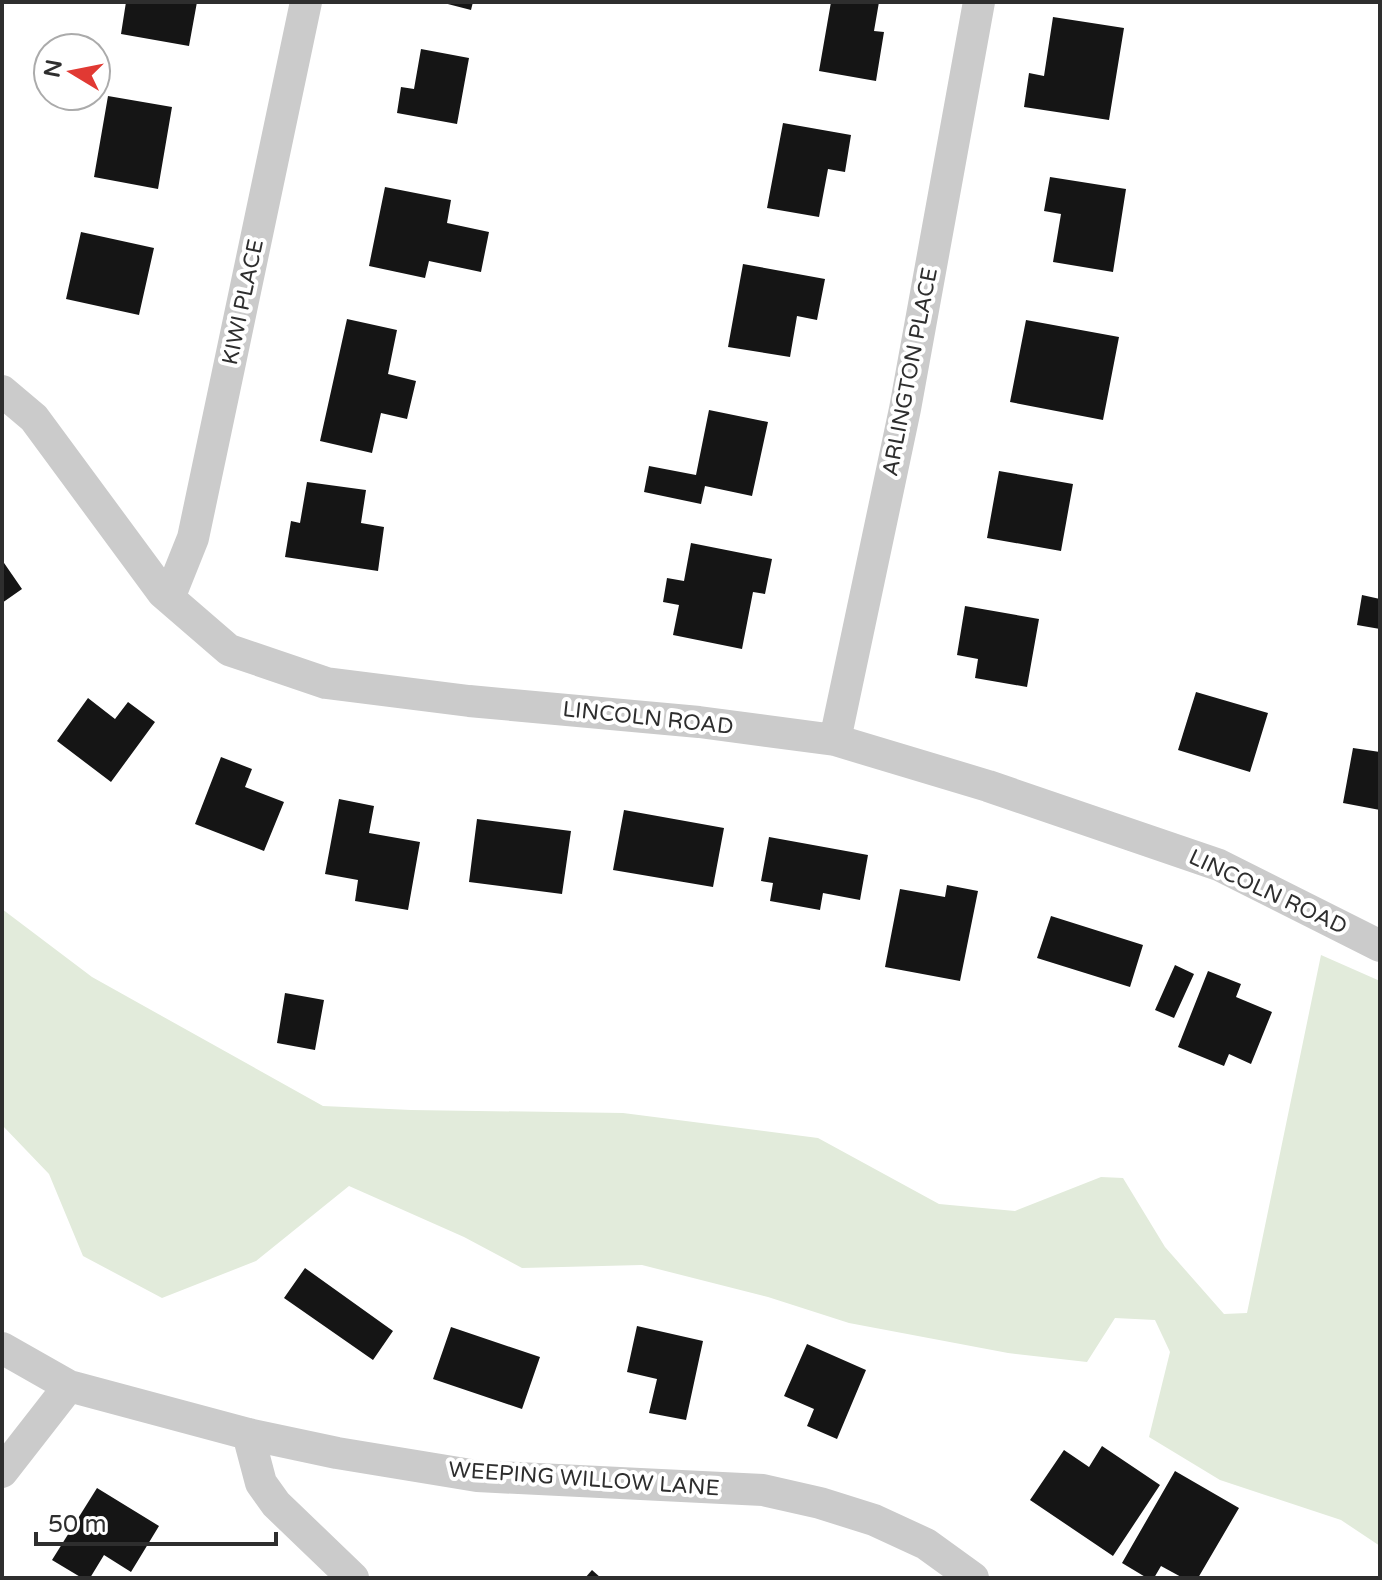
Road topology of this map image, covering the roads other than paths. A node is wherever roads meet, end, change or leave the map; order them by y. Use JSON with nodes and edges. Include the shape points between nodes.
{"nodes":[{"id":1,"x":306,"y":2,"type":"edge"},
{"id":2,"x":979,"y":2,"type":"edge"},
{"id":3,"x":2,"y":391,"type":"edge"},
{"id":4,"x":169,"y":598,"type":"junction"},
{"id":5,"x":835,"y":740,"type":"junction"},
{"id":6,"x":1380,"y":946,"type":"edge"},
{"id":7,"x":2,"y":1348,"type":"edge"},
{"id":8,"x":69,"y":1386,"type":"junction"},
{"id":9,"x":248,"y":1434,"type":"junction"},
{"id":10,"x":2,"y":1472,"type":"edge"},
{"id":11,"x":353,"y":1578,"type":"edge"},
{"id":12,"x":973,"y":1578,"type":"edge"}],
"edges":[{"from":1,"to":4,"type":"street","name":"KIWI PLACE","via":[[193,538]]},
{"from":2,"to":5,"type":"street","name":"ARLINGTON PLACE","via":[[905,409]]},
{"from":3,"to":4,"type":"street","name":"LINCOLN ROAD","via":[[34,418]]},
{"from":4,"to":5,"type":"street","name":"LINCOLN ROAD","via":[[229,650],[326,683]]},
{"from":5,"to":6,"type":"street","name":"LINCOLN ROAD","via":[[1219,865]]},
{"from":7,"to":8,"type":"street","name":"WEEPING WILLOW LANE"},
{"from":8,"to":9,"type":"street","name":"WEEPING WILLOW LANE"},
{"from":8,"to":10,"type":"street"},
{"from":9,"to":11,"type":"street","via":[[261,1483],[276,1504]]},
{"from":9,"to":12,"type":"street","name":"WEEPING WILLOW LANE","via":[[477,1476],[763,1490],[874,1520],[926,1544]]}]}
